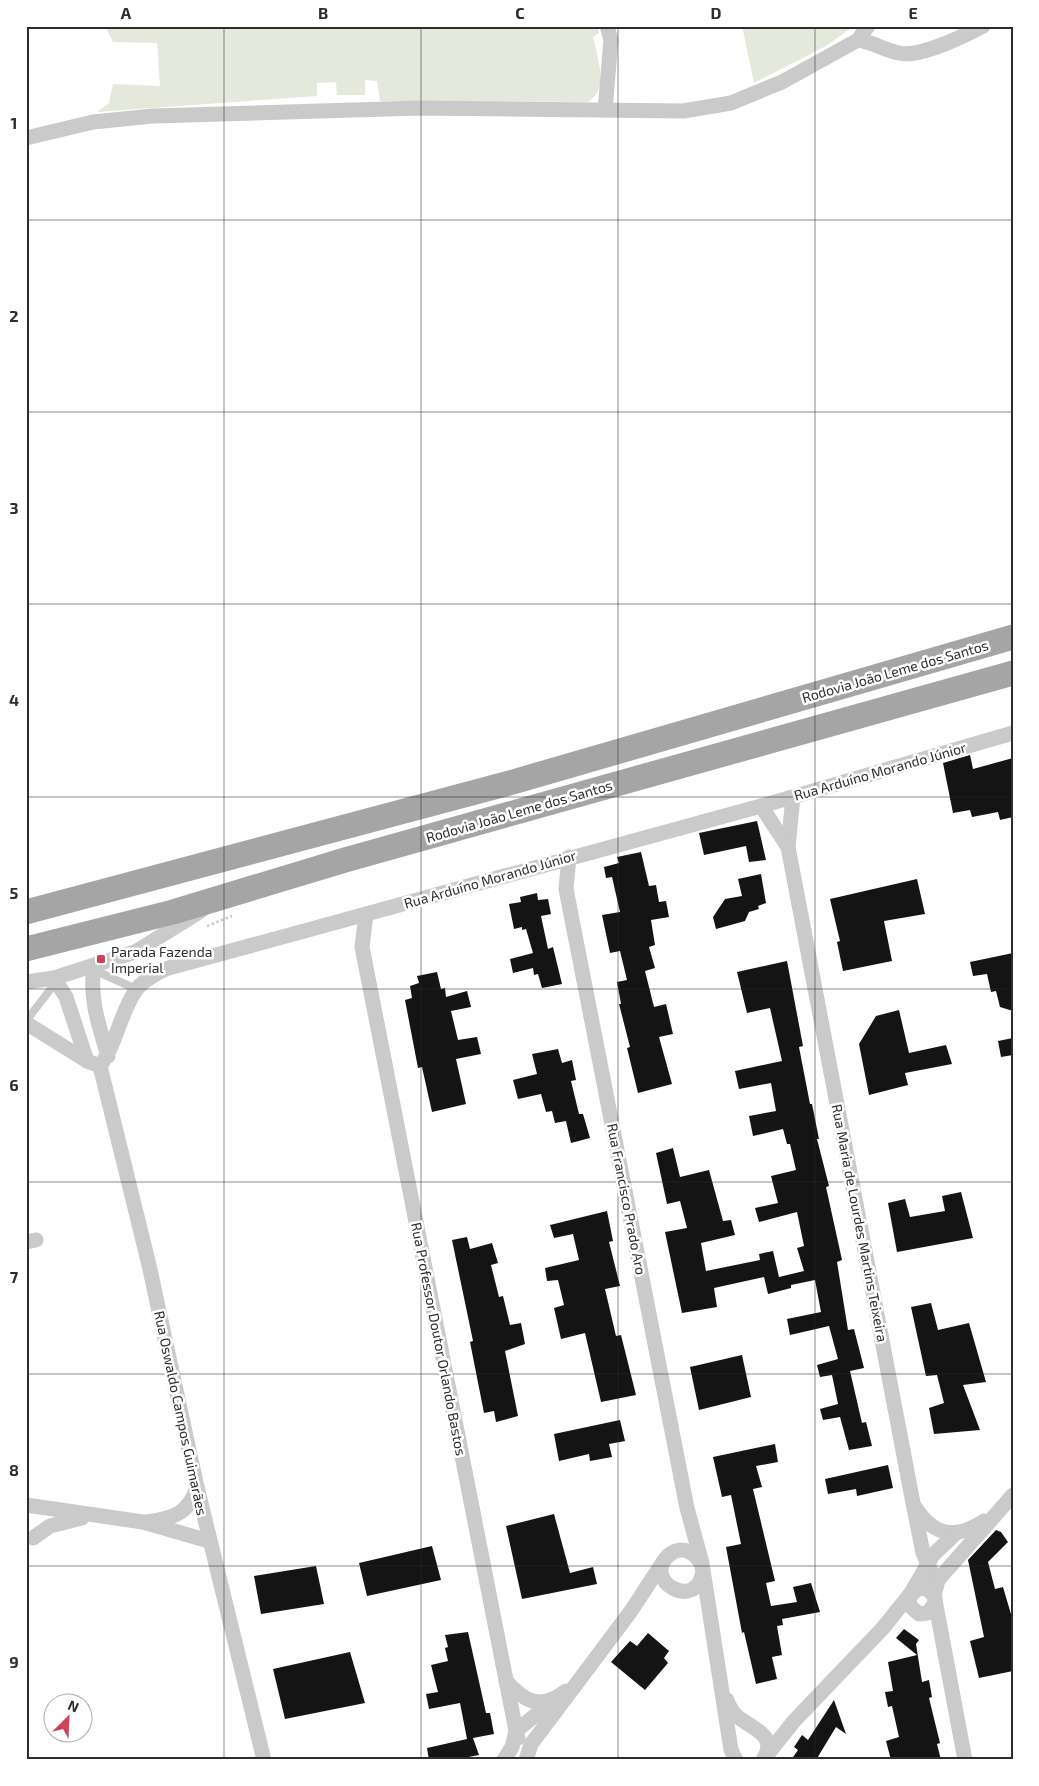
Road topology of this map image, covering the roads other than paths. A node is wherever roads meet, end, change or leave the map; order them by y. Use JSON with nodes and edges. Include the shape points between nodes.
{"nodes":[{"id":1,"x":607,"y":26,"type":"edge"},
{"id":2,"x":868,"y":26,"type":"edge"},
{"id":3,"x":983,"y":26,"type":"edge"},
{"id":4,"x":858,"y":40,"type":"junction"},
{"id":5,"x":605,"y":110,"type":"junction"},
{"id":6,"x":26,"y":138,"type":"edge"},
{"id":7,"x":1013,"y":637,"type":"edge"},
{"id":8,"x":1013,"y":673,"type":"edge"},
{"id":9,"x":1013,"y":733,"type":"edge"},
{"id":10,"x":793,"y":797,"type":"junction"},
{"id":11,"x":761,"y":806,"type":"junction"},
{"id":12,"x":788,"y":847,"type":"junction"},
{"id":13,"x":569,"y":857,"type":"junction"},
{"id":14,"x":550,"y":863,"type":"junction"},
{"id":15,"x":566,"y":889,"type":"junction"},
{"id":16,"x":226,"y":896,"type":"junction"},
{"id":17,"x":26,"y":912,"type":"edge"},
{"id":18,"x":366,"y":914,"type":"junction"},
{"id":19,"x":344,"y":920,"type":"junction"},
{"id":20,"x":362,"y":947,"type":"junction"},
{"id":21,"x":26,"y":949,"type":"edge"},
{"id":22,"x":94,"y":968,"type":"junction"},
{"id":23,"x":55,"y":980,"type":"junction"},
{"id":24,"x":26,"y":982,"type":"edge"},
{"id":25,"x":136,"y":990,"type":"junction"},
{"id":26,"x":26,"y":1022,"type":"edge"},
{"id":27,"x":99,"y":1061,"type":"junction"},
{"id":28,"x":196,"y":1487,"type":"junction"},
{"id":29,"x":1013,"y":1494,"type":"edge"},
{"id":30,"x":913,"y":1503,"type":"junction"},
{"id":31,"x":26,"y":1505,"type":"edge"},
{"id":32,"x":687,"y":1508,"type":"junction"},
{"id":33,"x":993,"y":1514,"type":"junction"},
{"id":34,"x":96,"y":1516,"type":"junction"},
{"id":35,"x":143,"y":1522,"type":"junction"},
{"id":36,"x":955,"y":1534,"type":"junction"},
{"id":37,"x":209,"y":1541,"type":"junction"},
{"id":38,"x":29,"y":1542,"type":"edge"},
{"id":39,"x":668,"y":1557,"type":"junction"},
{"id":40,"x":928,"y":1565,"type":"junction"},
{"id":41,"x":703,"y":1566,"type":"junction"},
{"id":42,"x":677,"y":1591,"type":"junction"},
{"id":43,"x":912,"y":1593,"type":"junction"},
{"id":44,"x":935,"y":1601,"type":"junction"},
{"id":45,"x":631,"y":1610,"type":"junction"},
{"id":46,"x":918,"y":1613,"type":"junction"},
{"id":47,"x":712,"y":1623,"type":"junction"},
{"id":48,"x":883,"y":1628,"type":"junction"},
{"id":49,"x":943,"y":1645,"type":"junction"},
{"id":50,"x":506,"y":1681,"type":"junction"},
{"id":51,"x":574,"y":1686,"type":"junction"},
{"id":52,"x":723,"y":1692,"type":"junction"},
{"id":53,"x":554,"y":1700,"type":"junction"},
{"id":54,"x":794,"y":1721,"type":"junction"},
{"id":55,"x":756,"y":1728,"type":"junction"},
{"id":56,"x":516,"y":1731,"type":"junction"},
{"id":57,"x":733,"y":1755,"type":"edge"},
{"id":58,"x":763,"y":1759,"type":"edge"},
{"id":59,"x":264,"y":1760,"type":"edge"},
{"id":60,"x":504,"y":1760,"type":"edge"},
{"id":61,"x":525,"y":1760,"type":"edge"},
{"id":62,"x":966,"y":1760,"type":"edge"}],
"edges":[{"from":1,"to":5,"type":"street","via":[[611,40]]},
{"from":2,"to":4,"type":"street"},
{"from":3,"to":4,"type":"street","via":[[937,48],[900,53]]},
{"from":4,"to":5,"type":"street","via":[[782,82],[731,103],[683,111]]},
{"from":5,"to":6,"type":"street","via":[[419,108],[153,116],[93,122]]},
{"from":7,"to":17,"type":"main road","name":"Rodovia João Leme dos Santos","via":[[513,782]]},
{"from":8,"to":16,"type":"main road","name":"Rodovia João Leme dos Santos"},
{"from":9,"to":10,"type":"street","name":"Rua Arduíno Morando Júnior"},
{"from":10,"to":11,"type":"street","name":"Rua Arduíno Morando Júnior"},
{"from":10,"to":12,"type":"street","name":"Rua Maria de Lourdes Martins Teixeira"},
{"from":11,"to":12,"type":"street","name":"Rua Maria de Lourdes Martins Teixeira"},
{"from":11,"to":13,"type":"street","name":"Rua Arduíno Morando Júnior"},
{"from":12,"to":30,"type":"street","name":"Rua Maria de Lourdes Martins Teixeira"},
{"from":13,"to":14,"type":"street","name":"Rua Arduíno Morando Júnior"},
{"from":13,"to":15,"type":"street","name":"Rua Francisco Prado Aro"},
{"from":14,"to":15,"type":"street","name":"Rua Francisco Prado Aro"},
{"from":14,"to":18,"type":"street","name":"Rua Arduíno Morando Júnior"},
{"from":15,"to":32,"type":"street","name":"Rua Francisco Prado Aro"},
{"from":16,"to":21,"type":"main road","name":"Rodovia João Leme dos Santos"},
{"from":16,"to":22,"type":"street","via":[[135,952]]},
{"from":18,"to":19,"type":"street","name":"Rua Arduíno Morando Júnior"},
{"from":18,"to":20,"type":"street","name":"Rua Professor Doutor Orlando Bastos"},
{"from":19,"to":20,"type":"street","name":"Rua Professor Doutor Orlando Bastos"},
{"from":19,"to":25,"type":"street","name":"Rua Arduíno Morando Júnior","via":[[165,969]]},
{"from":20,"to":50,"type":"street","name":"Rua Professor Doutor Orlando Bastos"},
{"from":22,"to":23,"type":"street"},
{"from":22,"to":25,"type":"lane"},
{"from":22,"to":27,"type":"street","name":"Rua Oswaldo Campos Guimarães","via":[[91,987]]},
{"from":23,"to":24,"type":"street"},
{"from":23,"to":26,"type":"lane"},
{"from":23,"to":27,"type":"street","name":"Rua Oswaldo Campos Guimarães"},
{"from":25,"to":27,"type":"street","name":"Rua Arduíno Morando Júnior"},
{"from":26,"to":27,"type":"street"},
{"from":27,"to":28,"type":"street","name":"Rua Oswaldo Campos Guimarães","via":[[149,1266]]},
{"from":28,"to":35,"type":"street","via":[[193,1501],[184,1510],[168,1519]]},
{"from":28,"to":37,"type":"street","name":"Rua Oswaldo Campos Guimarães"},
{"from":29,"to":33,"type":"street"},
{"from":30,"to":36,"type":"street","via":[[930,1525]]},
{"from":30,"to":40,"type":"street","name":"Rua Maria de Lourdes Martins Teixeira"},
{"from":31,"to":34,"type":"street"},
{"from":31,"to":38,"type":"street","via":[[37,1519],[36,1532]]},
{"from":32,"to":39,"type":"street","name":"Rua Francisco Prado Aro","via":[[686,1532]]},
{"from":32,"to":41,"type":"street","name":"Rua Francisco Prado Aro"},
{"from":33,"to":36,"type":"street"},
{"from":33,"to":44,"type":"street","via":[[938,1580]]},
{"from":34,"to":35,"type":"street"},
{"from":34,"to":38,"type":"street","via":[[61,1521],[41,1531]]},
{"from":35,"to":37,"type":"street"},
{"from":36,"to":40,"type":"street"},
{"from":37,"to":59,"type":"street","name":"Rua Oswaldo Campos Guimarães"},
{"from":39,"to":41,"type":"street","via":[[686,1550],[692,1552]]},
{"from":39,"to":42,"type":"street","via":[[662,1574]]},
{"from":39,"to":45,"type":"street","name":"Rua Francisco Prado Aro"},
{"from":40,"to":43,"type":"street"},
{"from":40,"to":44,"type":"street","name":"Rua Maria de Lourdes Martins Teixeira"},
{"from":41,"to":42,"type":"street","via":[[699,1584],[688,1591]]},
{"from":41,"to":47,"type":"street","name":"Rua Francisco Prado Aro"},
{"from":42,"to":45,"type":"street","via":[[664,1589],[653,1593]]},
{"from":42,"to":47,"type":"street","name":"Rua Francisco Prado Aro","via":[[696,1600]]},
{"from":43,"to":44,"type":"street","via":[[923,1588],[931,1592]]},
{"from":43,"to":46,"type":"street","via":[[910,1606]]},
{"from":43,"to":48,"type":"street"},
{"from":44,"to":46,"type":"street","via":[[928,1613]]},
{"from":44,"to":49,"type":"street","name":"Rua Maria de Lourdes Martins Teixeira"},
{"from":45,"to":51,"type":"street"},
{"from":46,"to":48,"type":"street","via":[[905,1614]]},
{"from":46,"to":49,"type":"street","name":"Rua Maria de Lourdes Martins Teixeira","via":[[934,1628]]},
{"from":47,"to":52,"type":"street","name":"Rua Francisco Prado Aro"},
{"from":48,"to":54,"type":"street"},
{"from":49,"to":62,"type":"street","name":"Rua Maria de Lourdes Martins Teixeira"},
{"from":50,"to":53,"type":"street","via":[[532,1701],[544,1703]]},
{"from":50,"to":56,"type":"street","name":"Rua Professor Doutor Orlando Bastos"},
{"from":51,"to":53,"type":"street"},
{"from":51,"to":61,"type":"street","via":[[531,1744]]},
{"from":52,"to":55,"type":"street","name":"Rua Francisco Prado Aro","via":[[733,1712]]},
{"from":52,"to":57,"type":"street","name":"Rua Francisco Prado Aro"},
{"from":53,"to":56,"type":"street"},
{"from":54,"to":55,"type":"street","via":[[774,1728]]},
{"from":54,"to":58,"type":"street"},
{"from":55,"to":57,"type":"street","via":[[739,1730],[732,1738]]},
{"from":55,"to":58,"type":"street","via":[[768,1743]]},
{"from":56,"to":60,"type":"street"},
{"from":56,"to":61,"type":"street","name":"Rua Professor Doutor Orlando Bastos"}]}
